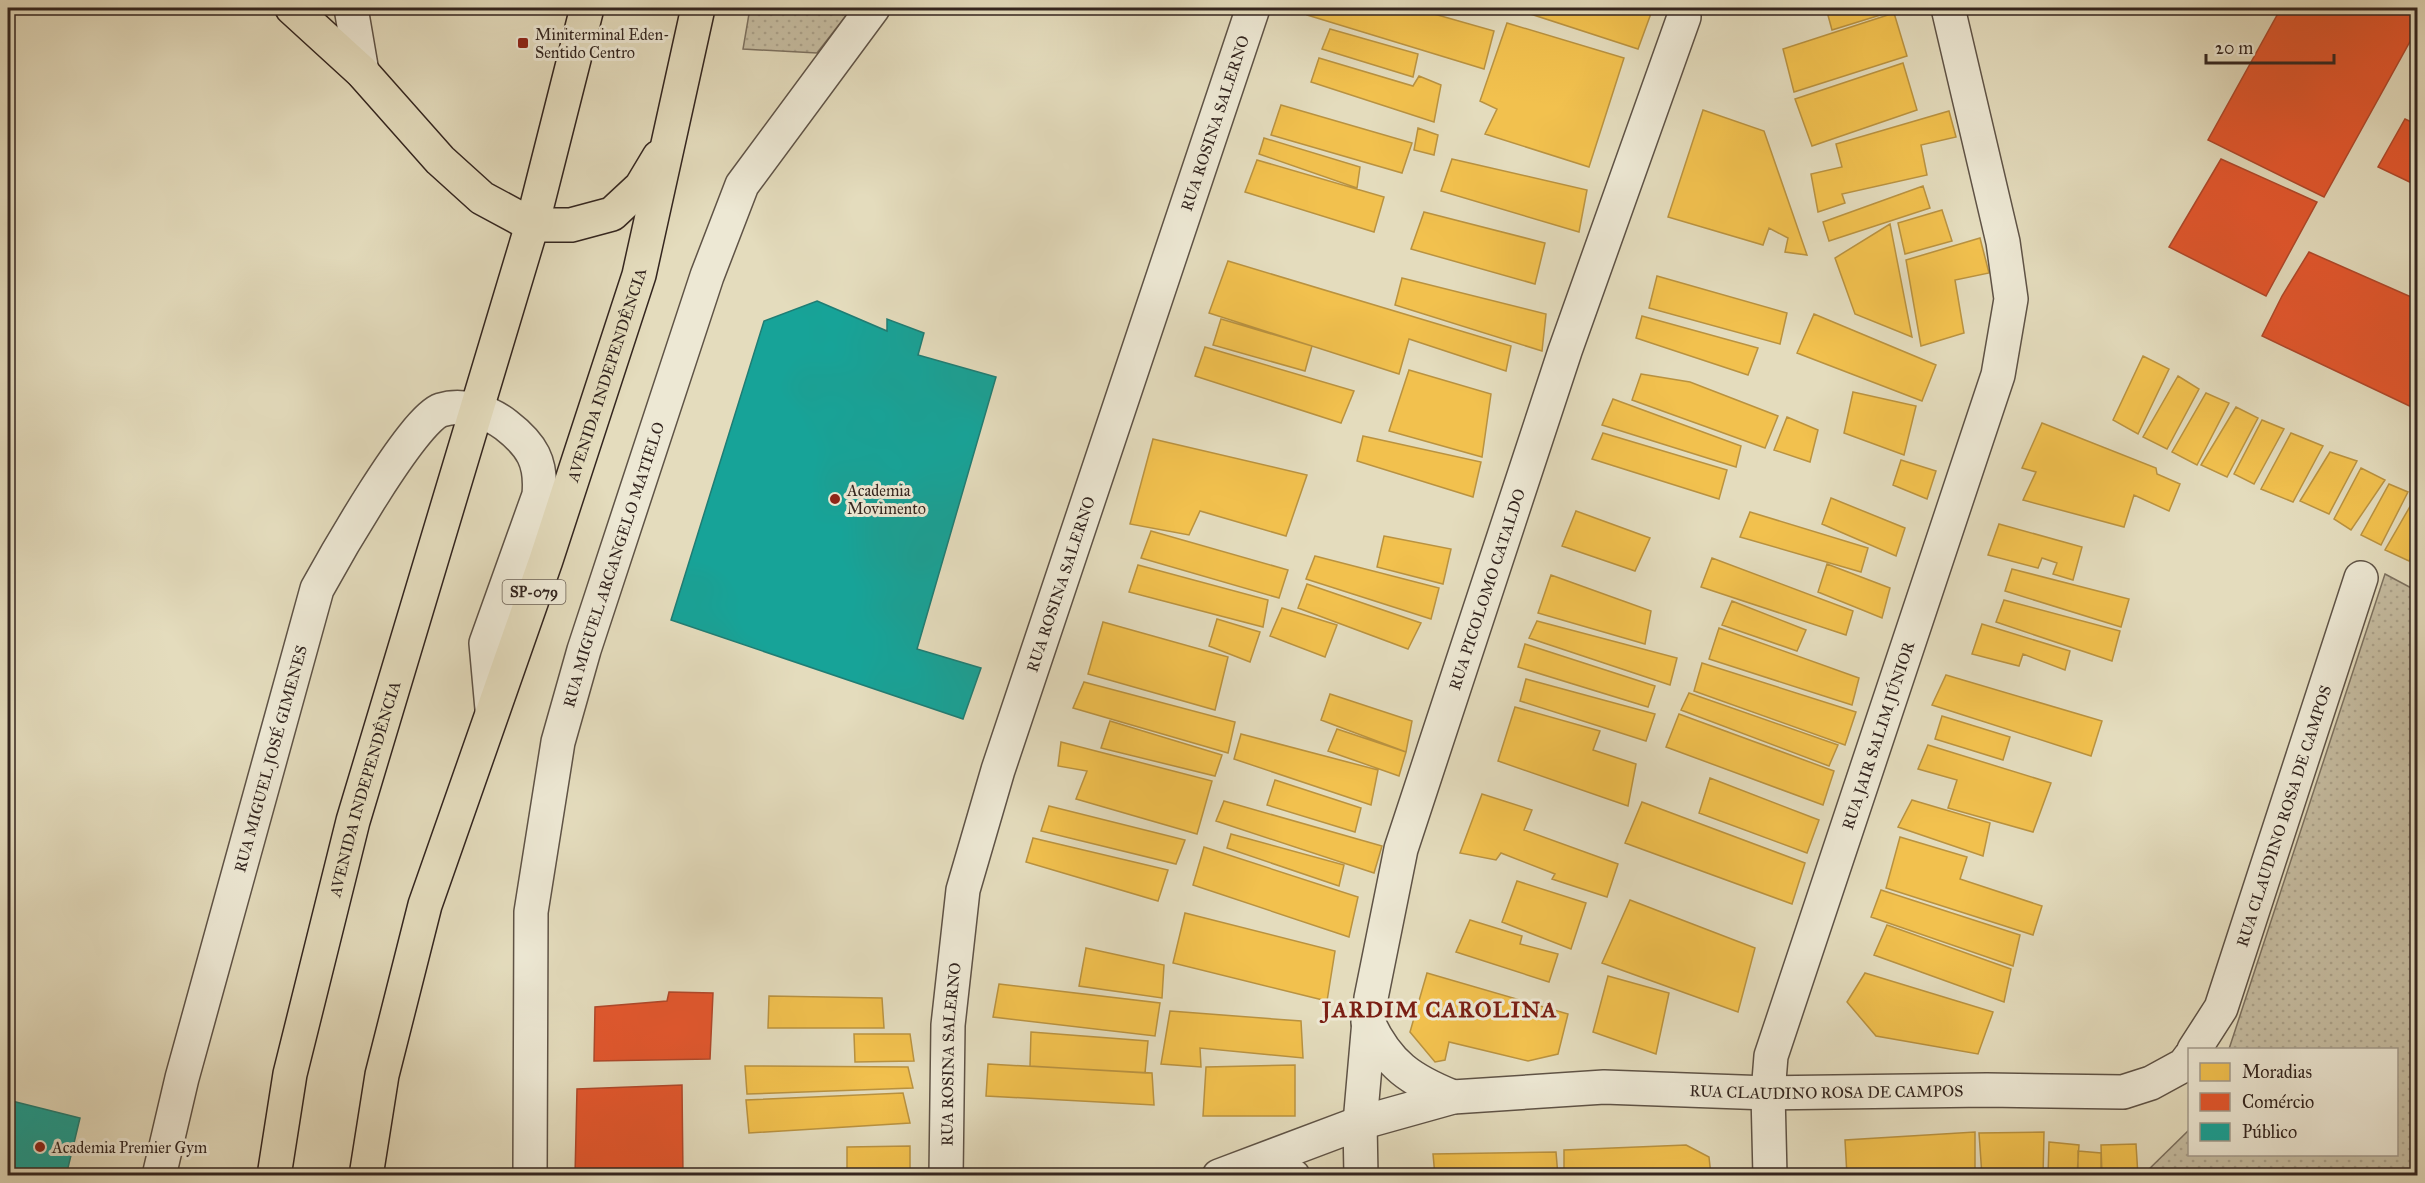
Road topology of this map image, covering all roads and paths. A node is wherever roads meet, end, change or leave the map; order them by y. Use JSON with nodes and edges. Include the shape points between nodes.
{"nodes":[{"id":1,"x":292,"y":8,"type":"edge"},
{"id":2,"x":351,"y":8,"type":"edge"},
{"id":3,"x":588,"y":8,"type":"edge"},
{"id":4,"x":698,"y":8,"type":"edge"},
{"id":5,"x":873,"y":8,"type":"edge"},
{"id":6,"x":1253,"y":8,"type":"edge"},
{"id":7,"x":1948,"y":8,"type":"edge"},
{"id":8,"x":1684,"y":17,"type":"dead end"},
{"id":9,"x":362,"y":72,"type":"junction"},
{"id":10,"x":671,"y":138,"type":"junction"},
{"id":11,"x":532,"y":225,"type":"junction"},
{"id":12,"x":477,"y":410,"type":"junction"},
{"id":13,"x":2361,"y":578,"type":"dead end"},
{"id":14,"x":492,"y":708,"type":"junction"},
{"id":15,"x":1368,"y":1022,"type":"junction"},
{"id":16,"x":2195,"y":1048,"type":"edge"},
{"id":17,"x":2188,"y":1060,"type":"edge"},
{"id":18,"x":1768,"y":1093,"type":"junction"},
{"id":19,"x":1454,"y":1097,"type":"junction"},
{"id":20,"x":1360,"y":1123,"type":"junction"},
{"id":21,"x":1224,"y":1173,"type":"edge"},
{"id":22,"x":946,"y":1175,"type":"edge"},
{"id":23,"x":159,"y":1176,"type":"edge"},
{"id":24,"x":274,"y":1176,"type":"edge"},
{"id":25,"x":366,"y":1176,"type":"edge"},
{"id":26,"x":530,"y":1176,"type":"edge"},
{"id":27,"x":1293,"y":1176,"type":"edge"},
{"id":28,"x":1361,"y":1176,"type":"edge"},
{"id":29,"x":1770,"y":1176,"type":"edge"}],
"edges":[{"from":1,"to":9,"type":"main road"},
{"from":2,"to":9,"type":"street"},
{"from":3,"to":11,"type":"main road","name":"AVENIDA INDEPENDÊNCIA"},
{"from":4,"to":10,"type":"main road","name":"AVENIDA INDEPENDÊNCIA","number":"SP-079"},
{"from":5,"to":26,"type":"street","name":"RUA MIGUEL ARCANGELO MATIELO","via":[[742,184],[707,276],[584,650],[558,742],[531,912]]},
{"from":6,"to":22,"type":"street","name":"RUA ROSINA SALERNO","via":[[998,770],[963,890],[948,1025]]},
{"from":7,"to":18,"type":"street","name":"RUA JAIR SALIM JÚNIOR","via":[[2003,242],[2011,299],[1998,375],[1771,1056]]},
{"from":8,"to":15,"type":"street","name":"RUA PICOLOMO CATALDO","via":[[1565,351],[1401,849]]},
{"from":9,"to":11,"type":"main road","via":[[440,160],[482,198]]},
{"from":10,"to":11,"type":"main road","name":"AVENIDA INDEPENDÊNCIA","number":"SP-079","via":[[641,187],[612,214],[571,225]]},
{"from":10,"to":14,"type":"main road","name":"AVENIDA INDEPENDÊNCIA","number":"SP-079","via":[[639,275],[546,560]]},
{"from":11,"to":12,"type":"main road","name":"AVENIDA INDEPENDÊNCIA"},
{"from":12,"to":14,"type":"street","name":"AVENIDA INDEPENDÊNCIA","via":[[521,437],[536,459],[541,475],[539,495],[486,643]]},
{"from":12,"to":23,"type":"street","name":"RUA MIGUEL JOSÉ GIMENES","via":[[440,410],[420,427],[357,518],[317,589],[182,1078]]},
{"from":12,"to":24,"type":"main road","name":"AVENIDA INDEPENDÊNCIA","via":[[353,820],[290,1074]]},
{"from":13,"to":16,"type":"street","name":"RUA CLAUDINO ROSA DE CAMPOS","via":[[2221,1008]]},
{"from":14,"to":25,"type":"main road","name":"AVENIDA INDEPENDÊNCIA","number":"SP-079","via":[[424,905],[382,1074]]},
{"from":15,"to":19,"type":"street","name":"RUA CLAUDINO ROSA DE CAMPOS","via":[[1391,1061],[1422,1085]]},
{"from":15,"to":20,"type":"street","name":"RUA PICOLOMO CATALDO"},
{"from":17,"to":18,"type":"street","name":"RUA CLAUDINO ROSA DE CAMPOS","via":[[2159,1078],[2123,1092]]},
{"from":18,"to":19,"type":"street","name":"RUA CLAUDINO ROSA DE CAMPOS","via":[[1604,1087]]},
{"from":18,"to":29,"type":"street","name":"RUA JAIR SALIM JÚNIOR"},
{"from":19,"to":20,"type":"street","name":"RUA CLAUDINO ROSA DE CAMPOS"},
{"from":20,"to":21,"type":"street","name":"RUA CLAUDINO ROSA DE CAMPOS"},
{"from":20,"to":28,"type":"street","name":"RUA PICOLOMO CATALDO"},
{"from":21,"to":27,"type":"street","name":"RUA CLAUDINO ROSA DE CAMPOS","via":[[1266,1171]]}]}
